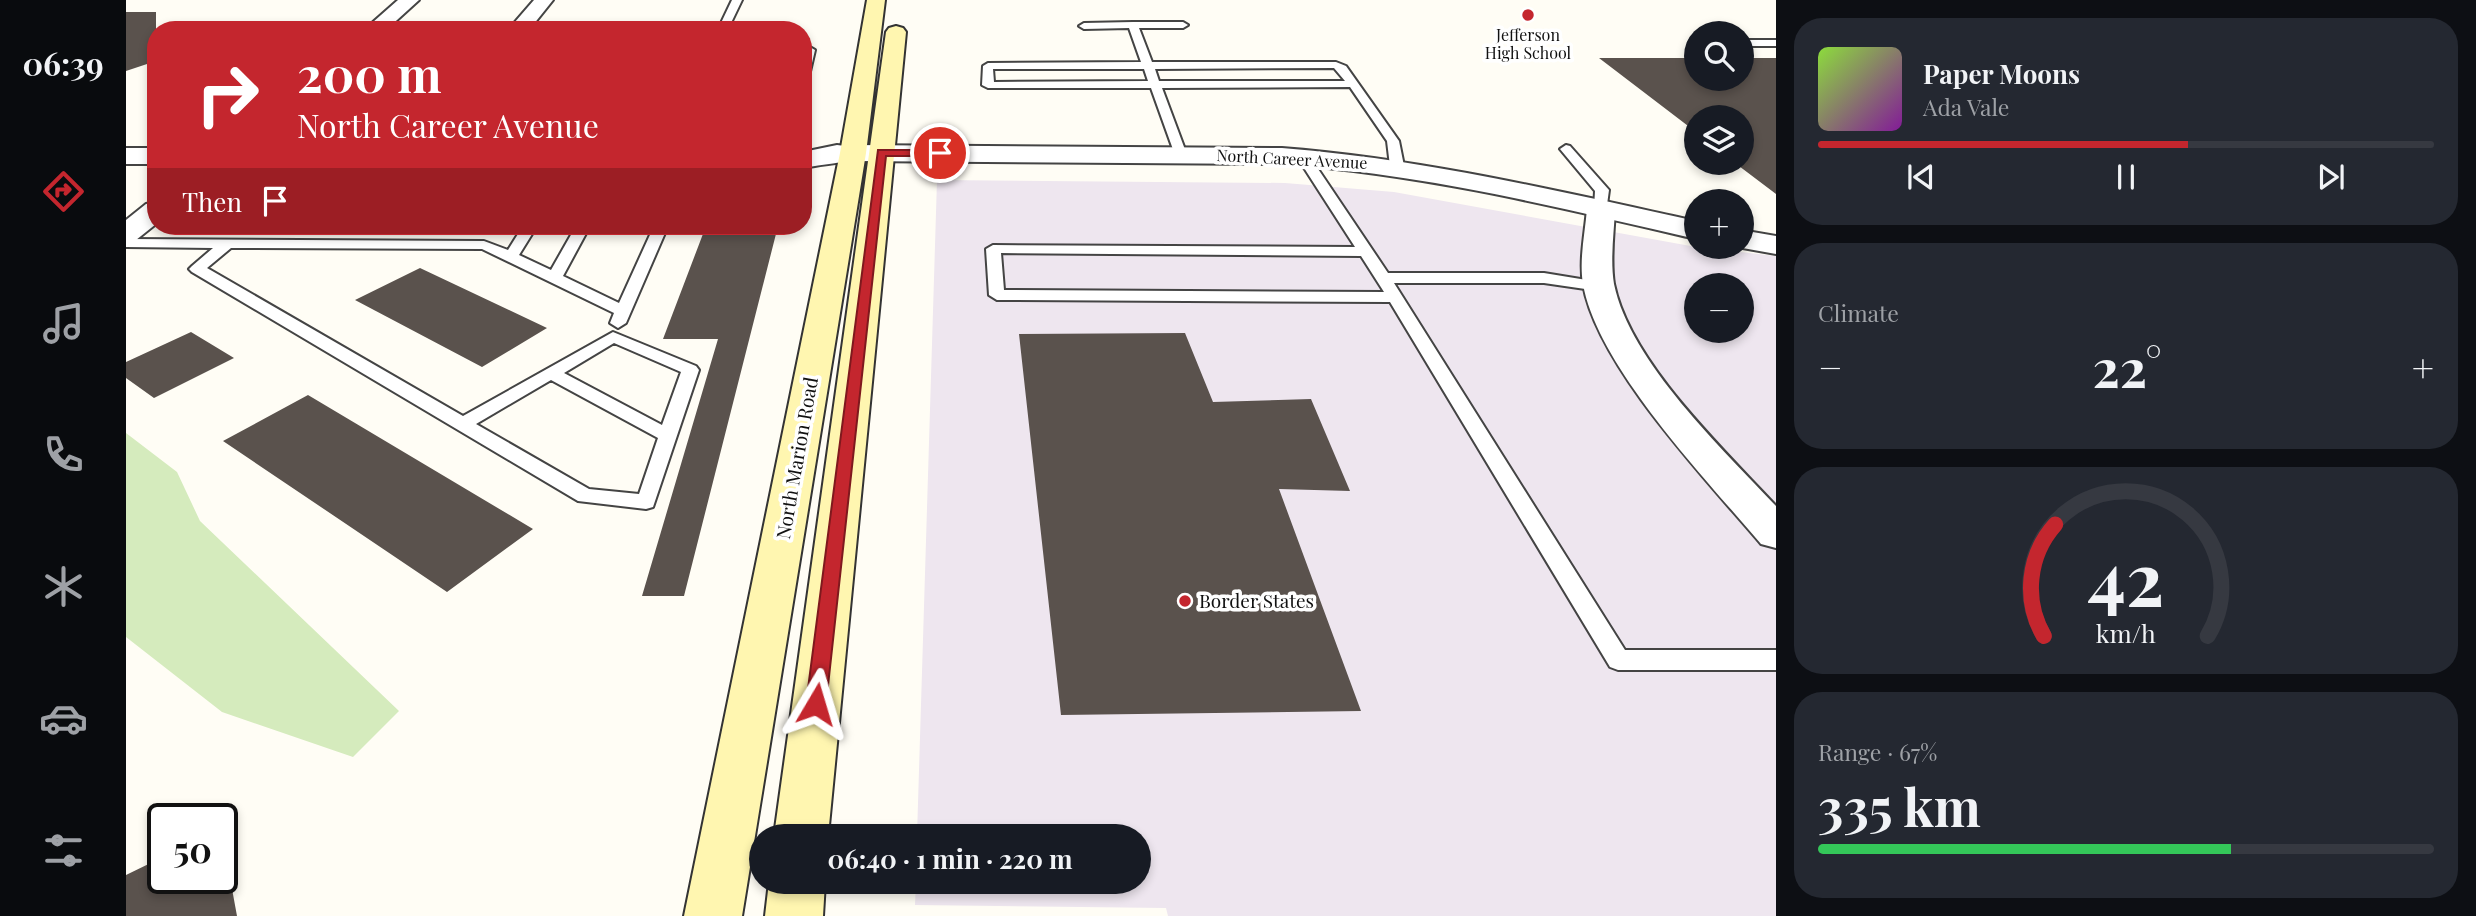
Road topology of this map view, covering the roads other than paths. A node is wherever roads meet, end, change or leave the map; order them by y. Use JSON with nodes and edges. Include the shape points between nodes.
{"nodes":[{"id":1,"x":410,"y":0,"type":"edge"},
{"id":2,"x":544,"y":0,"type":"edge"},
{"id":3,"x":737,"y":0,"type":"edge"},
{"id":4,"x":876,"y":0,"type":"edge"},
{"id":5,"x":899,"y":13,"type":"dead end"},
{"id":6,"x":385,"y":21,"type":"edge"},
{"id":7,"x":525,"y":21,"type":"edge"},
{"id":8,"x":727,"y":21,"type":"edge"},
{"id":9,"x":1133,"y":25,"type":"junction"},
{"id":10,"x":1183,"y":25,"type":"dead end"},
{"id":11,"x":1084,"y":26,"type":"dead end"},
{"id":12,"x":1754,"y":43,"type":"edge"},
{"id":13,"x":1776,"y":43,"type":"edge"},
{"id":14,"x":1149,"y":65,"type":"junction"},
{"id":15,"x":1353,"y":84,"type":"junction"},
{"id":16,"x":1156,"y":85,"type":"junction"},
{"id":17,"x":812,"y":145,"type":"edge"},
{"id":18,"x":1566,"y":149,"type":"dead end"},
{"id":19,"x":857,"y":152,"type":"junction"},
{"id":20,"x":1181,"y":155,"type":"junction"},
{"id":21,"x":126,"y":156,"type":"edge"},
{"id":22,"x":147,"y":156,"type":"edge"},
{"id":23,"x":1303,"y":157,"type":"junction"},
{"id":24,"x":812,"y":159,"type":"edge"},
{"id":25,"x":1397,"y":166,"type":"junction"},
{"id":26,"x":1601,"y":209,"type":"junction"},
{"id":27,"x":147,"y":217,"type":"edge"},
{"id":28,"x":1684,"y":227,"type":"edge"},
{"id":29,"x":126,"y":234,"type":"edge"},
{"id":30,"x":524,"y":235,"type":"edge"},
{"id":31,"x":578,"y":235,"type":"edge"},
{"id":32,"x":657,"y":235,"type":"edge"},
{"id":33,"x":1754,"y":241,"type":"edge"},
{"id":34,"x":126,"y":243,"type":"edge"},
{"id":35,"x":228,"y":243,"type":"junction"},
{"id":36,"x":1776,"y":245,"type":"edge"},
{"id":37,"x":1366,"y":252,"type":"junction"},
{"id":38,"x":511,"y":257,"type":"junction"},
{"id":39,"x":554,"y":278,"type":"junction"},
{"id":40,"x":1383,"y":278,"type":"junction"},
{"id":41,"x":1599,"y":286,"type":"junction"},
{"id":42,"x":1394,"y":297,"type":"junction"},
{"id":43,"x":622,"y":311,"type":"junction"},
{"id":44,"x":613,"y":337,"type":"junction"},
{"id":45,"x":551,"y":373,"type":"junction"},
{"id":46,"x":463,"y":424,"type":"junction"},
{"id":47,"x":668,"y":436,"type":"junction"},
{"id":48,"x":1776,"y":533,"type":"edge"},
{"id":49,"x":1776,"y":660,"type":"edge"},
{"id":50,"x":802,"y":824,"type":"edge"},
{"id":51,"x":796,"y":894,"type":"edge"},
{"id":52,"x":713,"y":916,"type":"edge"},
{"id":53,"x":794,"y":916,"type":"edge"}],
"edges":[{"from":1,"to":6,"type":"street"},
{"from":2,"to":7,"type":"street"},
{"from":3,"to":8,"type":"lane"},
{"from":4,"to":19,"type":"main road","name":"North Marion Road"},
{"from":5,"to":19,"type":"main road","name":"North Marion Road"},
{"from":9,"to":10,"type":"lane"},
{"from":9,"to":11,"type":"lane"},
{"from":9,"to":14,"type":"lane"},
{"from":12,"to":13,"type":"lane"},
{"from":14,"to":15,"type":"lane","via":[[1336,65]]},
{"from":14,"to":16,"type":"lane"},
{"from":14,"to":16,"type":"lane","via":[[988,66],[988,85]]},
{"from":15,"to":16,"type":"lane"},
{"from":15,"to":25,"type":"lane","via":[[1393,141]]},
{"from":16,"to":20,"type":"lane"},
{"from":17,"to":19,"type":"street"},
{"from":18,"to":26,"type":"lane","via":[[1602,190]]},
{"from":19,"to":20,"type":"street","name":"North Career Avenue"},
{"from":19,"to":24,"type":"street"},
{"from":19,"to":50,"type":"main road","name":"North Marion Road"},
{"from":19,"to":52,"type":"main road","name":"North Marion Road"},
{"from":20,"to":23,"type":"street","name":"North Career Avenue"},
{"from":21,"to":22,"type":"street"},
{"from":23,"to":25,"type":"street","name":"North Career Avenue"},
{"from":23,"to":37,"type":"lane"},
{"from":25,"to":26,"type":"street","name":"North Career Avenue"},
{"from":26,"to":28,"type":"street","name":"North Career Avenue"},
{"from":26,"to":41,"type":"street"},
{"from":27,"to":29,"type":"street"},
{"from":30,"to":38,"type":"lane"},
{"from":31,"to":39,"type":"lane"},
{"from":32,"to":43,"type":"lane"},
{"from":33,"to":36,"type":"street"},
{"from":34,"to":35,"type":"lane"},
{"from":35,"to":38,"type":"lane","via":[[484,245]]},
{"from":35,"to":46,"type":"lane","via":[[197,269]]},
{"from":37,"to":40,"type":"lane"},
{"from":37,"to":42,"type":"lane","via":[[993,249],[997,295]]},
{"from":38,"to":39,"type":"lane"},
{"from":39,"to":43,"type":"lane"},
{"from":40,"to":41,"type":"lane","via":[[1544,278]]},
{"from":40,"to":42,"type":"lane"},
{"from":41,"to":48,"type":"street","via":[[1618,336],[1661,399]]},
{"from":42,"to":49,"type":"lane","via":[[1618,660]]},
{"from":43,"to":44,"type":"lane"},
{"from":44,"to":45,"type":"lane"},
{"from":44,"to":47,"type":"lane","via":[[690,370]]},
{"from":45,"to":46,"type":"lane"},
{"from":45,"to":47,"type":"lane"},
{"from":46,"to":47,"type":"lane","via":[[585,496],[646,502]]},
{"from":51,"to":53,"type":"main road"}]}
